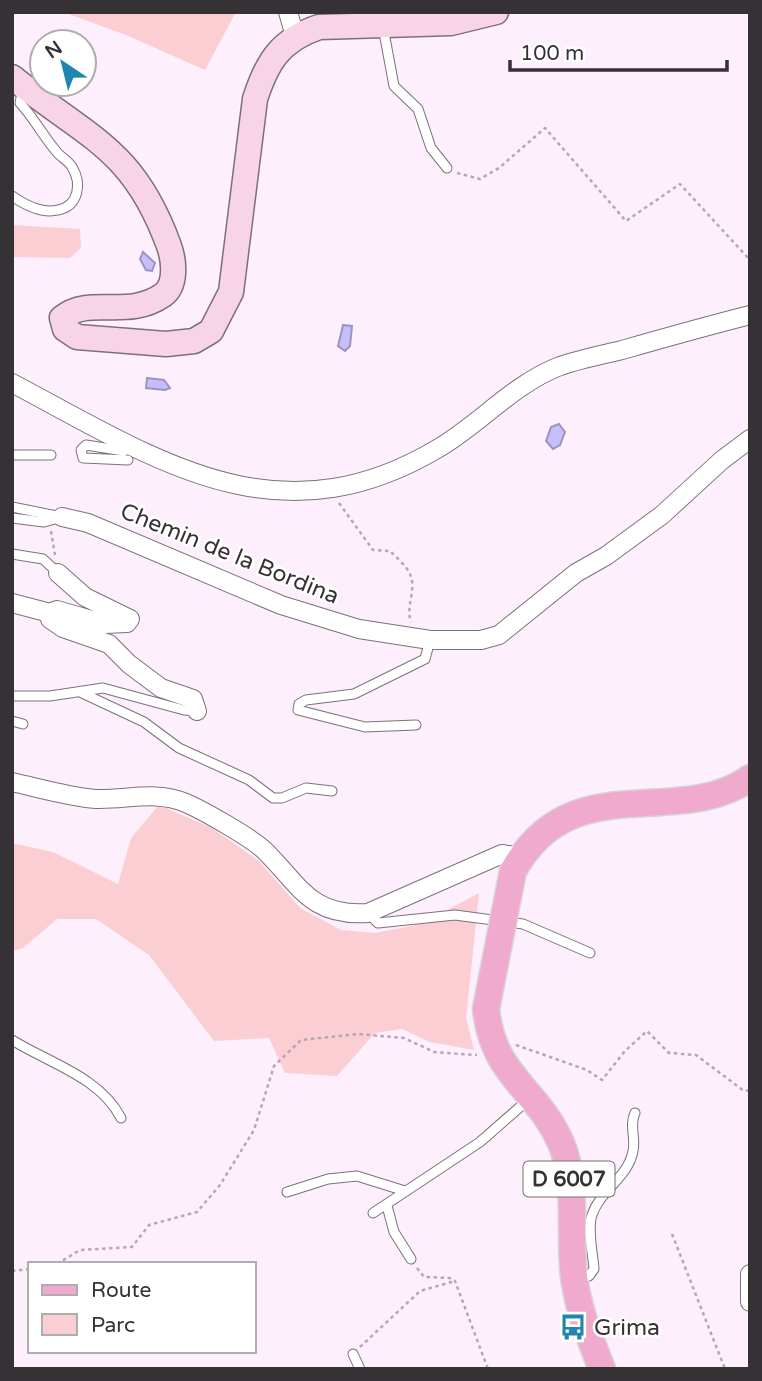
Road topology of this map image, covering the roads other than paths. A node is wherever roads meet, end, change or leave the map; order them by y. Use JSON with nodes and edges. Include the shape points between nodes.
{"nodes":[{"id":1,"x":496,"y":12,"type":"edge"},
{"id":2,"x":305,"y":21,"type":"edge"},
{"id":3,"x":380,"y":23,"type":"junction"},
{"id":4,"x":18,"y":82,"type":"edge"},
{"id":5,"x":447,"y":168,"type":"road end"},
{"id":6,"x":12,"y":196,"type":"edge"},
{"id":7,"x":750,"y":315,"type":"edge"},
{"id":8,"x":12,"y":383,"type":"edge"},
{"id":9,"x":750,"y":439,"type":"edge"},
{"id":10,"x":12,"y":455,"type":"edge"},
{"id":11,"x":51,"y":455,"type":"dead end"},
{"id":12,"x":12,"y":507,"type":"edge"},
{"id":13,"x":12,"y":519,"type":"edge"},
{"id":14,"x":56,"y":519,"type":"junction"},
{"id":15,"x":12,"y":554,"type":"edge"},
{"id":16,"x":58,"y":573,"type":"joint"},
{"id":17,"x":12,"y":603,"type":"edge"},
{"id":18,"x":50,"y":613,"type":"junction"},
{"id":19,"x":426,"y":639,"type":"junction"},
{"id":20,"x":82,"y":693,"type":"junction"},
{"id":21,"x":12,"y":696,"type":"edge"},
{"id":22,"x":197,"y":711,"type":"joint"},
{"id":23,"x":12,"y":721,"type":"edge"},
{"id":24,"x":23,"y":724,"type":"dead end"},
{"id":25,"x":415,"y":725,"type":"dead end"},
{"id":26,"x":750,"y":778,"type":"edge"},
{"id":27,"x":12,"y":782,"type":"edge"},
{"id":28,"x":332,"y":791,"type":"dead end"},
{"id":29,"x":517,"y":864,"type":"junction"},
{"id":30,"x":368,"y":913,"type":"junction"},
{"id":31,"x":590,"y":953,"type":"dead end"},
{"id":32,"x":12,"y":1040,"type":"edge"},
{"id":33,"x":530,"y":1098,"type":"junction"},
{"id":34,"x":635,"y":1113,"type":"dead end"},
{"id":35,"x":121,"y":1118,"type":"dead end"},
{"id":36,"x":405,"y":1191,"type":"junction"},
{"id":37,"x":287,"y":1192,"type":"dead end"},
{"id":38,"x":387,"y":1206,"type":"junction"},
{"id":39,"x":373,"y":1213,"type":"dead end"},
{"id":40,"x":411,"y":1259,"type":"road end"},
{"id":41,"x":750,"y":1274,"type":"edge"},
{"id":42,"x":575,"y":1280,"type":"junction"},
{"id":43,"x":750,"y":1302,"type":"edge"},
{"id":44,"x":353,"y":1354,"type":"road end"},
{"id":45,"x":360,"y":1369,"type":"edge"},
{"id":46,"x":603,"y":1369,"type":"edge"}],
"edges":[{"from":1,"to":3,"type":"street","via":[[451,23]]},
{"from":2,"to":3,"type":"street"},
{"from":2,"to":4,"type":"street","via":[[276,53],[259,87],[231,292],[211,331],[194,341],[166,344],[77,337],[65,330],[62,318],[71,311],[141,307],[166,294],[173,278],[172,256],[156,210],[104,143]]},
{"from":3,"to":5,"type":"lane","via":[[392,60],[394,86],[418,109],[430,148]]},
{"from":4,"to":6,"type":"lane","via":[[20,103],[71,165],[77,196],[69,207],[55,211],[26,206]]},
{"from":7,"to":8,"type":"street","via":[[558,367],[489,408],[439,449],[381,477],[329,490],[286,492],[202,478],[128,453]]},
{"from":9,"to":19,"type":"street","name":"Chemin de la Bordina","via":[[662,515],[576,573],[499,635],[481,640]]},
{"from":10,"to":11,"type":"lane"},
{"from":12,"to":14,"type":"lane","name":"Chemin de la Bordina"},
{"from":13,"to":14,"type":"lane"},
{"from":14,"to":19,"type":"street","name":"Chemin de la Bordina","via":[[88,523],[281,605],[359,629]]},
{"from":15,"to":16,"type":"lane","via":[[43,559]]},
{"from":16,"to":18,"type":"street","via":[[85,597],[130,619],[105,624],[57,610]]},
{"from":17,"to":18,"type":"street"},
{"from":18,"to":22,"type":"street","via":[[50,619],[63,628],[109,644],[161,688],[193,699]]},
{"from":19,"to":25,"type":"lane","via":[[425,659],[354,694],[306,700],[298,710],[365,727]]},
{"from":20,"to":21,"type":"lane"},
{"from":20,"to":22,"type":"lane","via":[[103,688]]},
{"from":20,"to":28,"type":"lane","via":[[144,722],[179,748],[249,780],[273,797],[306,788]]},
{"from":23,"to":24,"type":"lane"},
{"from":26,"to":29,"type":"main road","via":[[707,796],[598,807],[575,815],[553,826]]},
{"from":27,"to":30,"type":"street","via":[[96,799],[147,794],[184,802],[262,848],[301,893],[337,912]]},
{"from":29,"to":30,"type":"street","via":[[502,854]]},
{"from":29,"to":33,"type":"main road","number":"D 6007","bridge":true,"via":[[486,1009],[495,1051]]},
{"from":30,"to":31,"type":"lane","via":[[377,923],[455,915],[523,924]]},
{"from":32,"to":35,"type":"lane","via":[[96,1087]]},
{"from":33,"to":36,"type":"lane","via":[[480,1142]]},
{"from":33,"to":42,"type":"main road","number":"D 6007","via":[[561,1143],[569,1172]]},
{"from":34,"to":42,"type":"lane","via":[[633,1152],[622,1176],[598,1201],[590,1218],[594,1269],[589,1276]]},
{"from":36,"to":37,"type":"lane","via":[[357,1176],[328,1179]]},
{"from":36,"to":38,"type":"lane"},
{"from":38,"to":39,"type":"lane"},
{"from":38,"to":40,"type":"lane","via":[[394,1232]]},
{"from":41,"to":43,"type":"street"},
{"from":42,"to":46,"type":"main road","number":"D 6007"},
{"from":44,"to":45,"type":"lane"}]}
